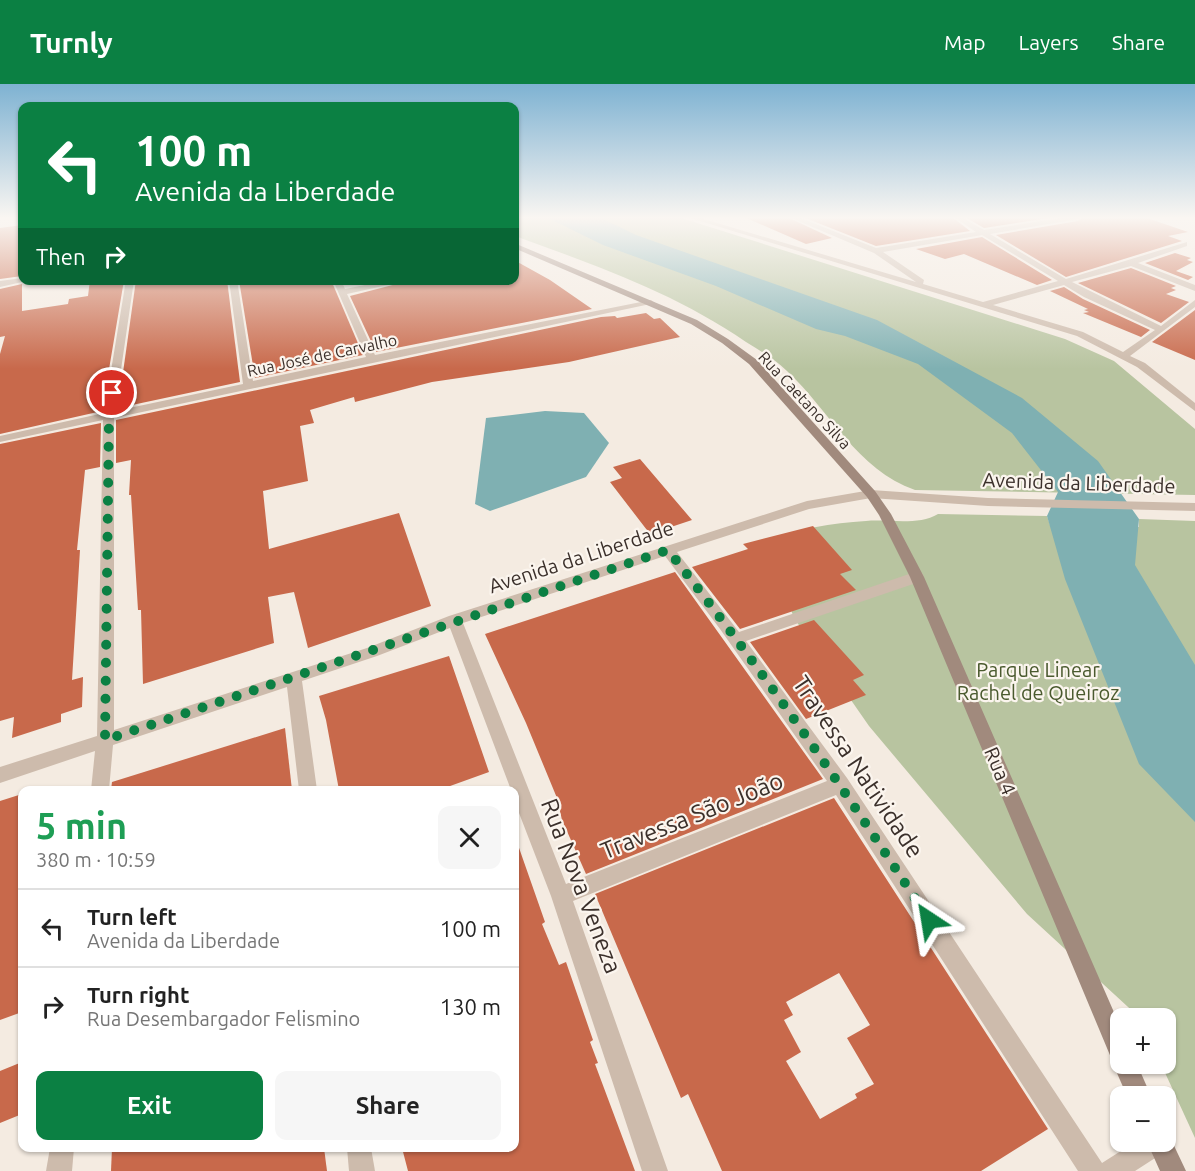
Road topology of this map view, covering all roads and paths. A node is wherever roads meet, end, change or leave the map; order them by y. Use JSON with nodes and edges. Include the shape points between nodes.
{"nodes":[{"id":1,"x":568,"y":268,"type":"edge"},
{"id":2,"x":863,"y":268,"type":"edge"},
{"id":3,"x":903,"y":268,"type":"edge"},
{"id":4,"x":1044,"y":268,"type":"edge"},
{"id":5,"x":1114,"y":268,"type":"edge"},
{"id":6,"x":1143,"y":268,"type":"edge"},
{"id":7,"x":18,"y":281,"type":"edge"},
{"id":8,"x":1065,"y":281,"type":"junction"},
{"id":9,"x":0,"y":284,"type":"edge"},
{"id":10,"x":129,"y":285,"type":"edge"},
{"id":11,"x":234,"y":285,"type":"edge"},
{"id":12,"x":339,"y":285,"type":"edge"},
{"id":13,"x":379,"y":285,"type":"edge"},
{"id":14,"x":925,"y":286,"type":"junction"},
{"id":15,"x":1195,"y":288,"type":"edge"},
{"id":16,"x":342,"y":292,"type":"junction"},
{"id":17,"x":651,"y":303,"type":"junction"},
{"id":18,"x":986,"y":305,"type":"junction"},
{"id":19,"x":1193,"y":306,"type":"edge"},
{"id":20,"x":1162,"y":330,"type":"junction"},
{"id":21,"x":1125,"y":354,"type":"junction"},
{"id":22,"x":372,"y":358,"type":"junction"},
{"id":23,"x":249,"y":386,"type":"junction"},
{"id":24,"x":1195,"y":408,"type":"edge"},
{"id":25,"x":109,"y":416,"type":"junction"},
{"id":26,"x":0,"y":439,"type":"edge"},
{"id":27,"x":871,"y":494,"type":"junction"},
{"id":28,"x":1195,"y":507,"type":"edge"},
{"id":29,"x":668,"y":550,"type":"junction"},
{"id":30,"x":916,"y":577,"type":"junction"},
{"id":31,"x":454,"y":620,"type":"junction"},
{"id":32,"x":737,"y":638,"type":"junction"},
{"id":33,"x":294,"y":678,"type":"junction"},
{"id":34,"x":105,"y":740,"type":"junction"},
{"id":35,"x":0,"y":775,"type":"edge"},
{"id":36,"x":841,"y":784,"type":"junction"},
{"id":37,"x":100,"y":786,"type":"edge"},
{"id":38,"x":308,"y":786,"type":"edge"},
{"id":39,"x":518,"y":786,"type":"edge"},
{"id":40,"x":519,"y":788,"type":"edge"},
{"id":41,"x":561,"y":896,"type":"junction"},
{"id":42,"x":1110,"y":1029,"type":"edge"},
{"id":43,"x":61,"y":1152,"type":"edge"},
{"id":44,"x":360,"y":1152,"type":"edge"},
{"id":45,"x":1142,"y":1152,"type":"edge"},
{"id":46,"x":1163,"y":1152,"type":"edge"},
{"id":47,"x":59,"y":1171,"type":"edge"},
{"id":48,"x":363,"y":1171,"type":"edge"},
{"id":49,"x":655,"y":1171,"type":"edge"},
{"id":50,"x":1093,"y":1171,"type":"edge"},
{"id":51,"x":1112,"y":1171,"type":"edge"},
{"id":52,"x":1173,"y":1171,"type":"edge"}],
"edges":[{"from":1,"to":17,"type":"main road","name":"Rua Caetano Silva"},
{"from":2,"to":14,"type":"street"},
{"from":3,"to":14,"type":"street"},
{"from":4,"to":8,"type":"street"},
{"from":5,"to":8,"type":"street"},
{"from":6,"to":15,"type":"street"},
{"from":7,"to":9,"type":"street"},
{"from":8,"to":18,"type":"street"},
{"from":8,"to":20,"type":"street","via":[[1108,307]]},
{"from":10,"to":25,"type":"street"},
{"from":11,"to":23,"type":"street"},
{"from":12,"to":16,"type":"street"},
{"from":13,"to":16,"type":"street"},
{"from":14,"to":18,"type":"street"},
{"from":16,"to":22,"type":"street"},
{"from":17,"to":22,"type":"street","name":"Rua José de Carvalho"},
{"from":17,"to":27,"type":"main road","name":"Rua Caetano Silva","via":[[694,322],[753,362]]},
{"from":18,"to":21,"type":"street","via":[[1080,334]]},
{"from":19,"to":20,"type":"street"},
{"from":20,"to":21,"type":"street"},
{"from":21,"to":24,"type":"street"},
{"from":22,"to":23,"type":"street","name":"Rua José de Carvalho"},
{"from":23,"to":25,"type":"street","name":"Rua José de Carvalho"},
{"from":25,"to":26,"type":"street","name":"Rua José de Carvalho"},
{"from":25,"to":34,"type":"street"},
{"from":27,"to":28,"type":"street","name":"Avenida da Liberdade","via":[[988,502]]},
{"from":27,"to":29,"type":"street","name":"Avenida da Liberdade","via":[[807,505]]},
{"from":27,"to":30,"type":"main road","name":"Rua 4"},
{"from":29,"to":31,"type":"street","name":"Avenida da Liberdade"},
{"from":29,"to":32,"type":"street","name":"Travessa Natividade"},
{"from":30,"to":32,"type":"street"},
{"from":30,"to":42,"type":"main road","name":"Rua 4"},
{"from":31,"to":33,"type":"street","name":"Avenida da Liberdade"},
{"from":31,"to":39,"type":"street","name":"Rua Nova Veneza"},
{"from":32,"to":36,"type":"street","name":"Travessa Natividade"},
{"from":33,"to":34,"type":"street","name":"Avenida da Liberdade"},
{"from":33,"to":38,"type":"street"},
{"from":34,"to":35,"type":"street","name":"Avenida da Liberdade"},
{"from":34,"to":37,"type":"street"},
{"from":36,"to":41,"type":"street","name":"Travessa São João"},
{"from":36,"to":50,"type":"street","name":"Travessa Natividade"},
{"from":40,"to":41,"type":"street","name":"Rua Nova Veneza"},
{"from":41,"to":49,"type":"street","name":"Rua Nova Veneza"},
{"from":43,"to":47,"type":"street"},
{"from":44,"to":48,"type":"street"},
{"from":45,"to":51,"type":"street"},
{"from":46,"to":52,"type":"main road"}]}
